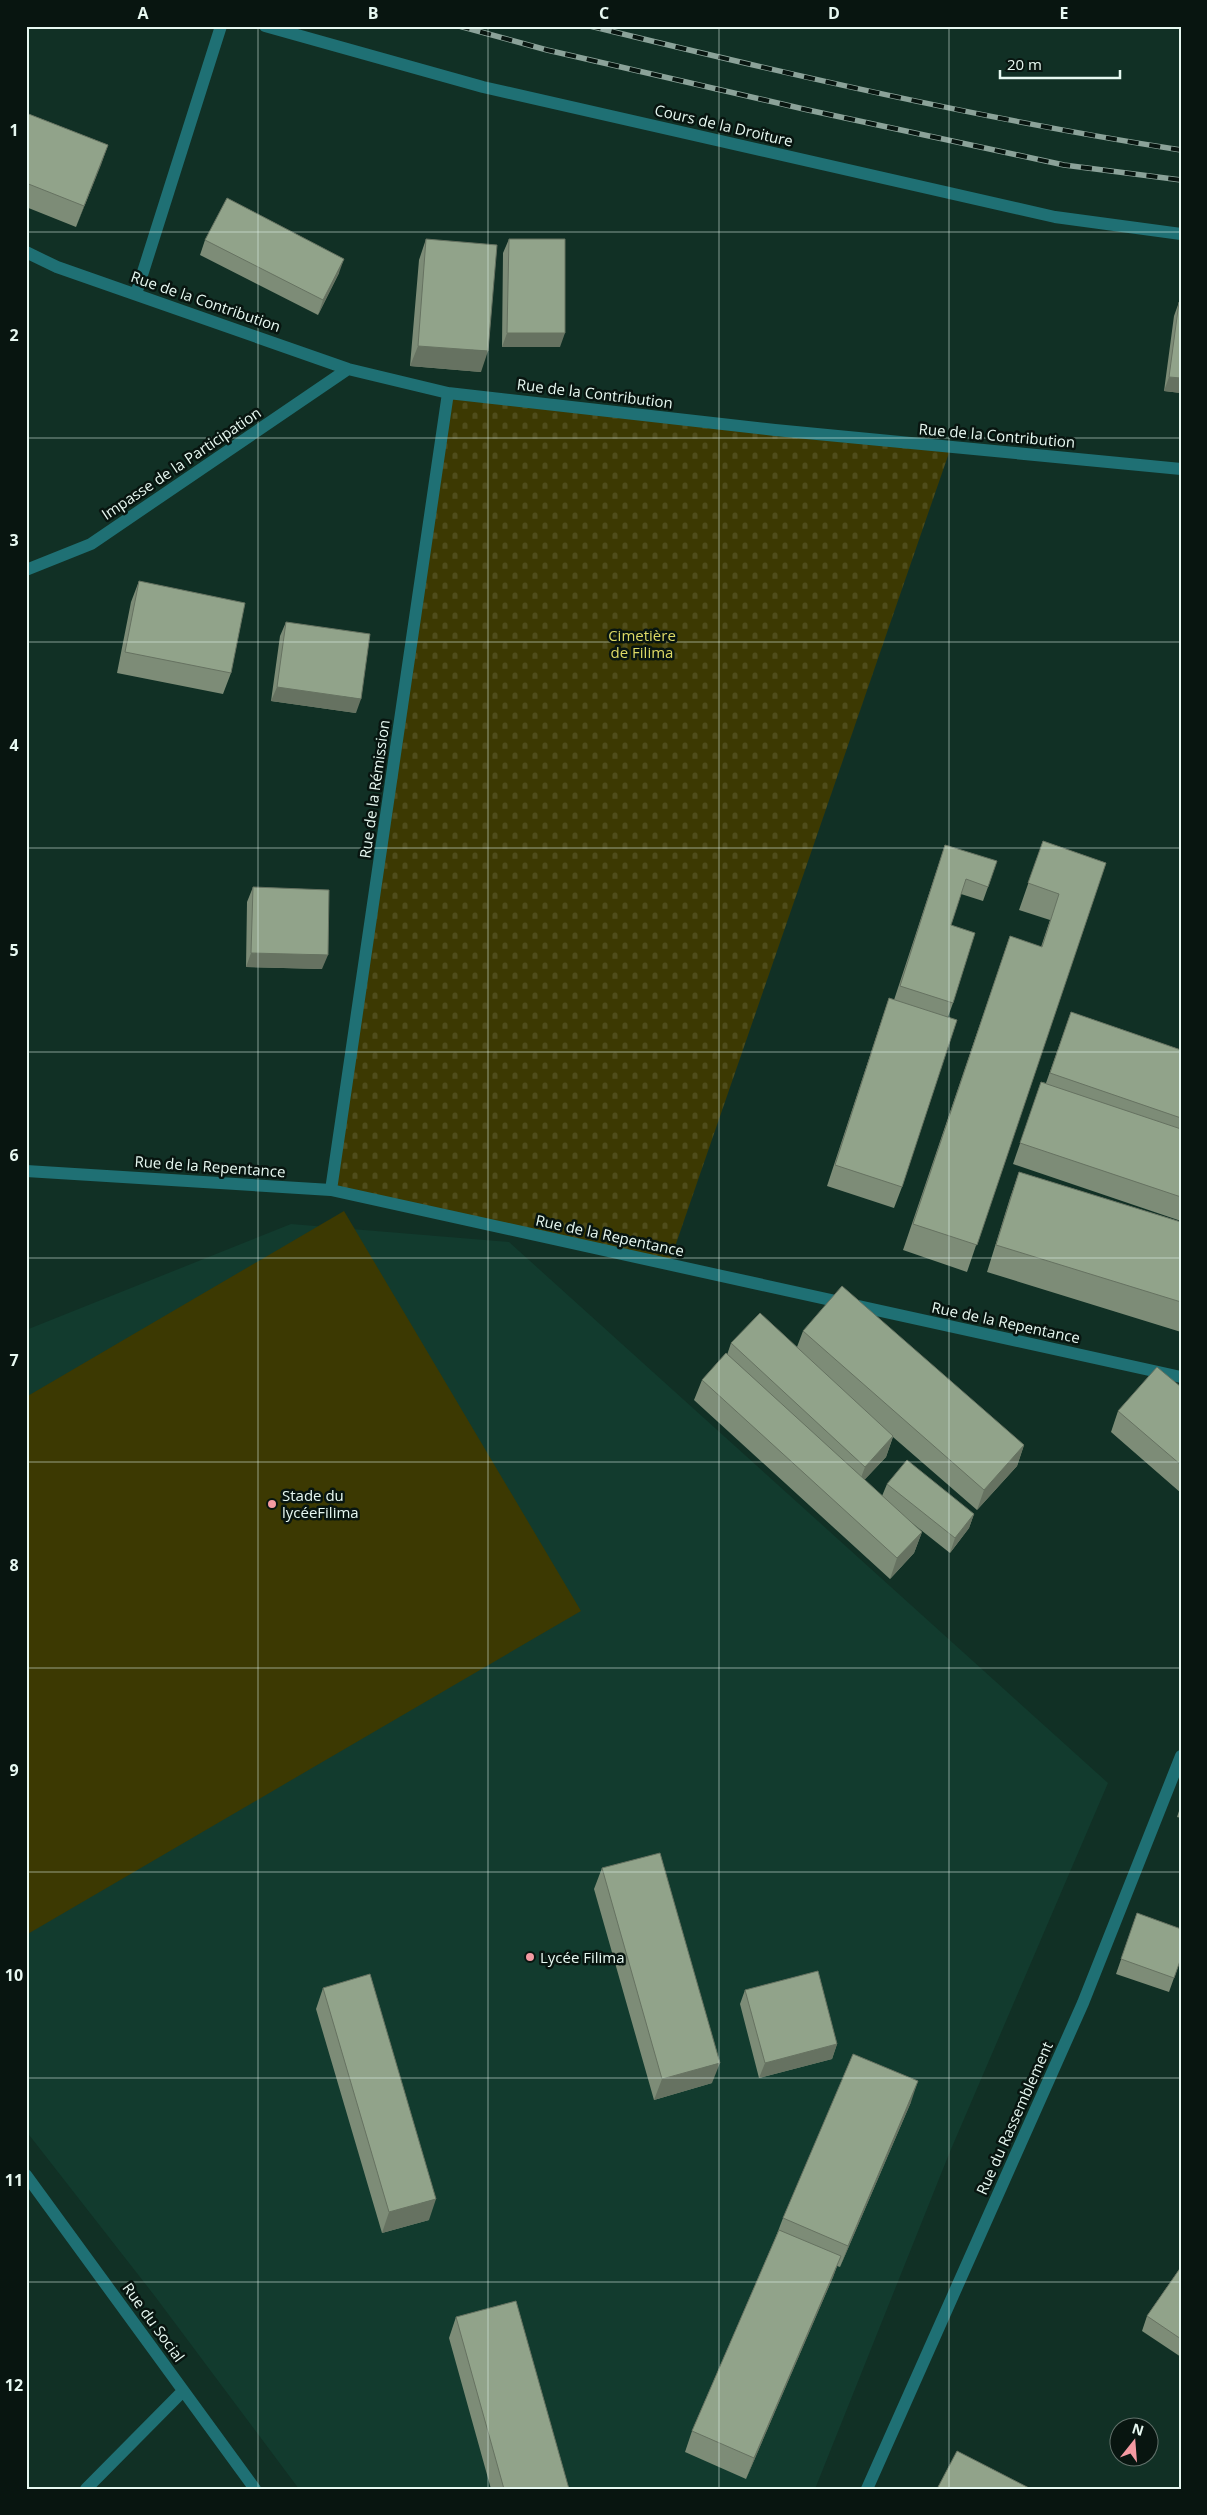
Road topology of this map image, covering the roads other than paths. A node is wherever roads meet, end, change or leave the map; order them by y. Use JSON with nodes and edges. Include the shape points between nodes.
{"nodes":[{"id":1,"x":221,"y":26,"type":"edge"},
{"id":2,"x":265,"y":26,"type":"edge"},
{"id":3,"x":1181,"y":234,"type":"edge"},
{"id":4,"x":26,"y":252,"type":"edge"},
{"id":5,"x":136,"y":294,"type":"junction"},
{"id":6,"x":348,"y":369,"type":"junction"},
{"id":7,"x":448,"y":393,"type":"junction"},
{"id":8,"x":1181,"y":469,"type":"edge"},
{"id":9,"x":26,"y":570,"type":"edge"},
{"id":10,"x":26,"y":1171,"type":"edge"},
{"id":11,"x":331,"y":1190,"type":"junction"},
{"id":12,"x":1181,"y":1377,"type":"edge"},
{"id":13,"x":1181,"y":1756,"type":"edge"},
{"id":14,"x":26,"y":2175,"type":"edge"},
{"id":15,"x":183,"y":2391,"type":"junction"},
{"id":16,"x":86,"y":2489,"type":"edge"},
{"id":17,"x":255,"y":2489,"type":"edge"},
{"id":18,"x":867,"y":2489,"type":"edge"}],
"edges":[{"from":1,"to":5,"type":"street"},
{"from":2,"to":3,"type":"street","name":"Cours de la Droiture","via":[[483,87],[1055,217]]},
{"from":4,"to":5,"type":"street","name":"Rue de la Contribution","via":[[57,267]]},
{"from":5,"to":6,"type":"street","name":"Rue de la Contribution"},
{"from":6,"to":7,"type":"street","name":"Rue de la Contribution"},
{"from":6,"to":9,"type":"street","name":"Impasse de la Participation","via":[[91,544]]},
{"from":7,"to":8,"type":"street","name":"Rue de la Contribution","via":[[775,430]]},
{"from":7,"to":11,"type":"street","name":"Rue de la Rémission"},
{"from":10,"to":11,"type":"street","name":"Rue de la Repentance"},
{"from":11,"to":12,"type":"street","name":"Rue de la Repentance"},
{"from":13,"to":18,"type":"street","name":"Rue du Rassemblement","via":[[1083,2003]]},
{"from":14,"to":15,"type":"street","name":"Rue du Social"},
{"from":15,"to":16,"type":"street"},
{"from":15,"to":17,"type":"street","name":"Rue du Social"}]}
